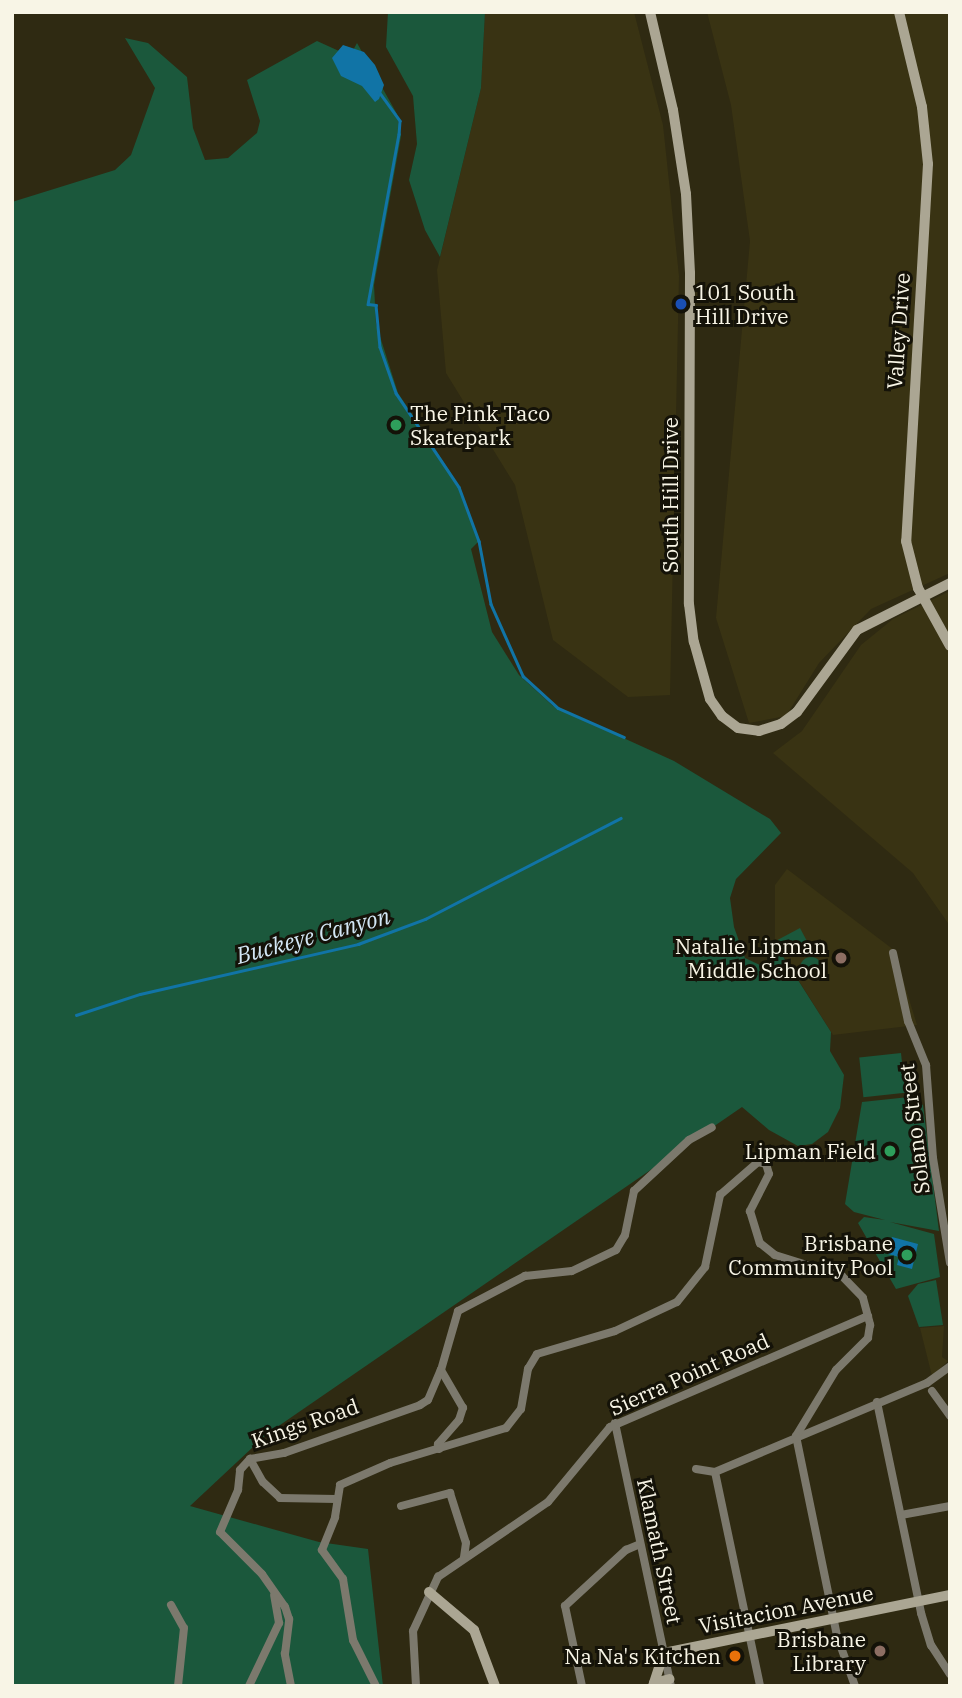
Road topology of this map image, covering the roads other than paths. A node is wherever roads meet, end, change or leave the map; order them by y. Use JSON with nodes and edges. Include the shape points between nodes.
{"nodes":[{"id":1,"x":650,"y":12,"type":"edge"},
{"id":2,"x":899,"y":12,"type":"edge"},
{"id":3,"x":950,"y":583,"type":"edge"},
{"id":4,"x":922,"y":596,"type":"junction"},
{"id":5,"x":950,"y":646,"type":"edge"},
{"id":6,"x":894,"y":953,"type":"dead end"},
{"id":7,"x":712,"y":1127,"type":"dead end"},
{"id":8,"x":950,"y":1263,"type":"edge"},
{"id":9,"x":868,"y":1316,"type":"junction"},
{"id":10,"x":950,"y":1366,"type":"edge"},
{"id":11,"x":441,"y":1370,"type":"junction"},
{"id":12,"x":932,"y":1391,"type":"dead end"},
{"id":13,"x":877,"y":1402,"type":"junction"},
{"id":14,"x":811,"y":1412,"type":"junction"},
{"id":15,"x":950,"y":1416,"type":"edge"},
{"id":16,"x":615,"y":1423,"type":"junction"},
{"id":17,"x":823,"y":1423,"type":"junction"},
{"id":18,"x":796,"y":1436,"type":"junction"},
{"id":19,"x":439,"y":1449,"type":"junction"},
{"id":20,"x":250,"y":1460,"type":"junction"},
{"id":21,"x":696,"y":1469,"type":"dead end"},
{"id":22,"x":715,"y":1472,"type":"junction"},
{"id":23,"x":336,"y":1499,"type":"junction"},
{"id":24,"x":401,"y":1506,"type":"dead end"},
{"id":25,"x":950,"y":1506,"type":"edge"},
{"id":26,"x":901,"y":1516,"type":"junction"},
{"id":27,"x":466,"y":1543,"type":"junction"},
{"id":28,"x":640,"y":1544,"type":"junction"},
{"id":29,"x":480,"y":1548,"type":"junction"},
{"id":30,"x":464,"y":1558,"type":"junction"},
{"id":31,"x":271,"y":1586,"type":"junction"},
{"id":32,"x":429,"y":1592,"type":"junction"},
{"id":33,"x":950,"y":1595,"type":"edge"},
{"id":34,"x":919,"y":1602,"type":"junction"},
{"id":35,"x":171,"y":1605,"type":"dead end"},
{"id":36,"x":833,"y":1619,"type":"junction"},
{"id":37,"x":748,"y":1635,"type":"junction"},
{"id":38,"x":664,"y":1653,"type":"junction"},
{"id":39,"x":950,"y":1674,"type":"edge"},
{"id":40,"x":670,"y":1682,"type":"edge"},
{"id":41,"x":654,"y":1684,"type":"edge"},
{"id":42,"x":415,"y":1685,"type":"edge"},
{"id":43,"x":178,"y":1686,"type":"edge"},
{"id":44,"x":249,"y":1686,"type":"edge"},
{"id":45,"x":290,"y":1686,"type":"edge"},
{"id":46,"x":376,"y":1686,"type":"edge"},
{"id":47,"x":495,"y":1686,"type":"edge"},
{"id":48,"x":582,"y":1686,"type":"edge"},
{"id":49,"x":760,"y":1686,"type":"edge"},
{"id":50,"x":855,"y":1686,"type":"edge"}],
"edges":[{"from":1,"to":4,"type":"street","name":"South Hill Drive","via":[[674,118],[687,207],[690,604],[696,652],[710,699],[738,728],[759,731],[781,724],[797,712],[857,630]]},
{"from":2,"to":4,"type":"street","name":"Valley Drive","via":[[928,156],[905,525],[908,558]]},
{"from":3,"to":4,"type":"street"},
{"from":4,"to":5,"type":"street","name":"Valley Drive"},
{"from":6,"to":8,"type":"street","name":"Solano Street","via":[[908,1021],[926,1065],[933,1158]]},
{"from":7,"to":11,"type":"street","name":"Kings Road","via":[[683,1146],[634,1191],[625,1235],[616,1250],[567,1272],[525,1276],[461,1308],[453,1319]]},
{"from":9,"to":14,"type":"street","via":[[868,1338],[841,1363]]},
{"from":9,"to":16,"type":"street","name":"Sierra Point Road"},
{"from":9,"to":19,"type":"street","via":[[859,1293],[842,1276],[775,1255],[760,1242],[750,1211],[769,1174],[766,1164],[758,1162],[728,1184],[718,1200],[708,1258],[683,1296],[631,1324],[541,1352],[529,1366],[521,1409],[509,1426]]},
{"from":10,"to":13,"type":"street","via":[[933,1380]]},
{"from":11,"to":19,"type":"street","via":[[463,1408]]},
{"from":11,"to":20,"type":"street","name":"Kings Road","via":[[428,1400],[420,1405],[284,1453]]},
{"from":12,"to":15,"type":"street"},
{"from":13,"to":17,"type":"street"},
{"from":13,"to":26,"type":"street"},
{"from":14,"to":17,"type":"street"},
{"from":14,"to":18,"type":"street"},
{"from":16,"to":28,"type":"street","name":"Klamath Street"},
{"from":16,"to":29,"type":"street","name":"Sierra Point Road","via":[[554,1496]]},
{"from":17,"to":18,"type":"street"},
{"from":18,"to":22,"type":"street"},
{"from":18,"to":36,"type":"street"},
{"from":19,"to":23,"type":"street","via":[[352,1477],[340,1485]]},
{"from":20,"to":23,"type":"street","via":[[277,1496]]},
{"from":20,"to":31,"type":"street","name":"Kings Road","via":[[240,1470],[238,1490],[220,1532]]},
{"from":21,"to":22,"type":"street"},
{"from":22,"to":37,"type":"street"},
{"from":23,"to":46,"type":"street","via":[[335,1517],[322,1550],[343,1579],[353,1640]]},
{"from":24,"to":27,"type":"street","via":[[450,1493]]},
{"from":25,"to":26,"type":"street"},
{"from":26,"to":34,"type":"street"},
{"from":27,"to":29,"type":"street"},
{"from":27,"to":30,"type":"street"},
{"from":28,"to":38,"type":"street","name":"Klamath Street"},
{"from":28,"to":48,"type":"street","via":[[626,1550],[565,1605]]},
{"from":29,"to":30,"type":"street","name":"Sierra Point Road"},
{"from":30,"to":32,"type":"street","name":"Sierra Point Road","via":[[441,1573]]},
{"from":31,"to":44,"type":"street","via":[[279,1623]]},
{"from":31,"to":45,"type":"street","name":"Kings Road","via":[[289,1619],[285,1654]]},
{"from":32,"to":42,"type":"street","name":"Sierra Point Road","via":[[413,1631]]},
{"from":32,"to":47,"type":"street","via":[[474,1630]]},
{"from":33,"to":34,"type":"street","name":"Visitacion Avenue"},
{"from":34,"to":36,"type":"street","name":"Visitacion Avenue"},
{"from":34,"to":39,"type":"street","via":[[931,1645]]},
{"from":35,"to":43,"type":"street","via":[[184,1628]]},
{"from":36,"to":37,"type":"street","name":"Visitacion Avenue"},
{"from":36,"to":50,"type":"street"},
{"from":37,"to":38,"type":"street","name":"Visitacion Avenue"},
{"from":37,"to":49,"type":"street"},
{"from":38,"to":40,"type":"street","name":"Klamath Street"},
{"from":38,"to":41,"type":"street"},
{"from":40,"to":41,"type":"street"}]}
